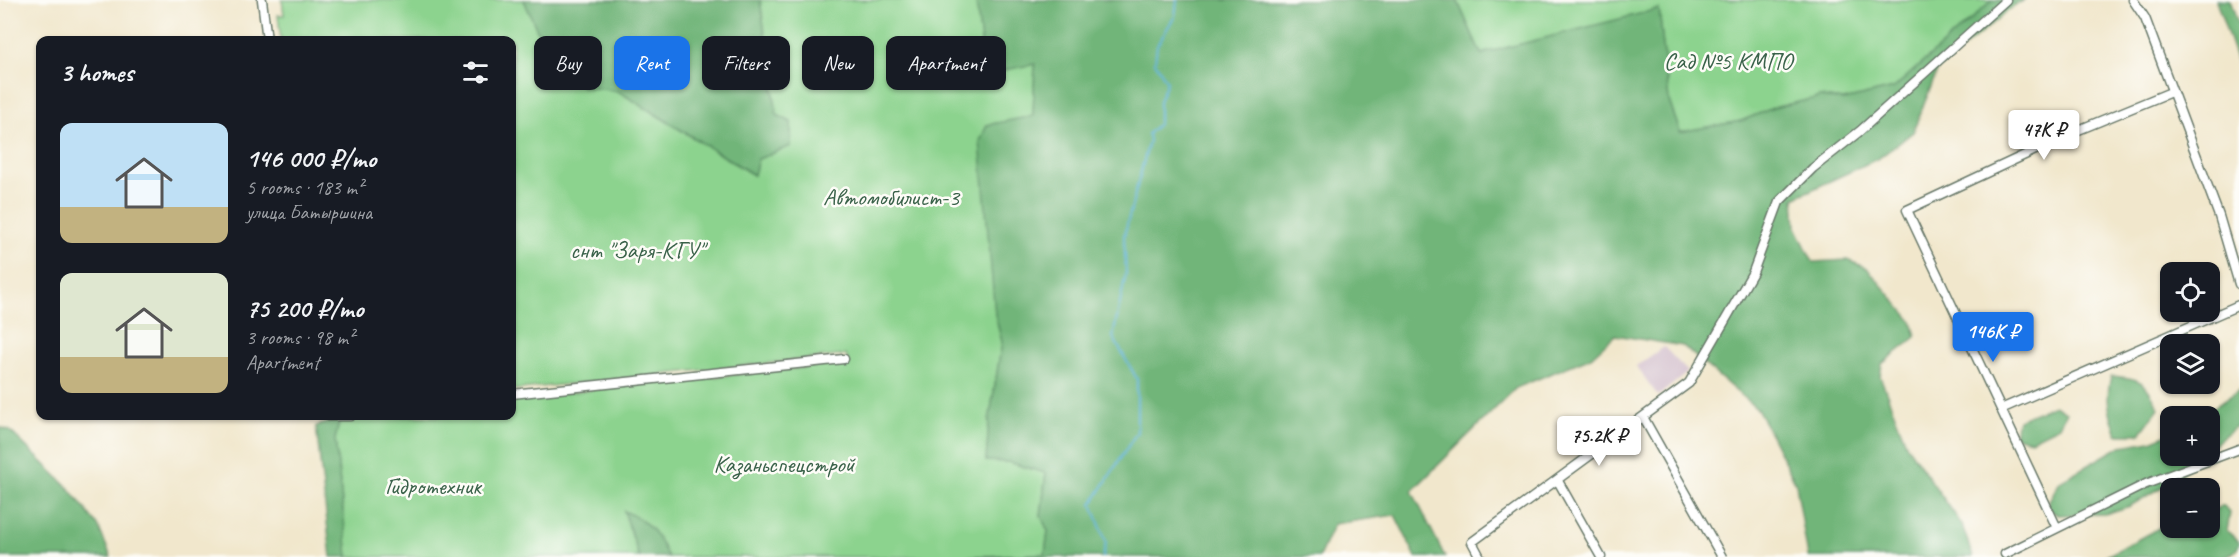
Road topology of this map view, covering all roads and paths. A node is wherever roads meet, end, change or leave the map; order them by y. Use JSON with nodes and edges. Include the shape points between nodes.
{"nodes":[{"id":1,"x":262,"y":0,"type":"edge"},
{"id":2,"x":2006,"y":0,"type":"edge"},
{"id":3,"x":2133,"y":0,"type":"edge"},
{"id":4,"x":266,"y":36,"type":"edge"},
{"id":5,"x":2171,"y":92,"type":"junction"},
{"id":6,"x":2239,"y":284,"type":"edge"},
{"id":7,"x":2239,"y":305,"type":"edge"},
{"id":8,"x":844,"y":360,"type":"dead end"},
{"id":9,"x":516,"y":394,"type":"edge"},
{"id":10,"x":2001,"y":409,"type":"junction"},
{"id":11,"x":1643,"y":417,"type":"junction"},
{"id":12,"x":2239,"y":448,"type":"edge"},
{"id":13,"x":1558,"y":481,"type":"junction"},
{"id":14,"x":2057,"y":528,"type":"junction"},
{"id":15,"x":2005,"y":554,"type":"dead end"},
{"id":16,"x":1480,"y":557,"type":"edge"},
{"id":17,"x":1600,"y":557,"type":"edge"},
{"id":18,"x":1722,"y":557,"type":"edge"}],
"edges":[{"from":1,"to":4,"type":"street"},
{"from":2,"to":11,"type":"street","via":[[1779,202],[1753,272],[1689,383]]},
{"from":3,"to":5,"type":"street","via":[[2145,18]]},
{"from":5,"to":6,"type":"street","via":[[2219,216]]},
{"from":5,"to":10,"type":"street","via":[[2076,131],[1907,210]]},
{"from":7,"to":10,"type":"street"},
{"from":8,"to":9,"type":"street"},
{"from":10,"to":14,"type":"street"},
{"from":11,"to":13,"type":"street"},
{"from":11,"to":18,"type":"street"},
{"from":12,"to":14,"type":"street","via":[[2146,484]]},
{"from":13,"to":16,"type":"street","via":[[1472,542]]},
{"from":13,"to":17,"type":"street"},
{"from":14,"to":15,"type":"street"}]}
